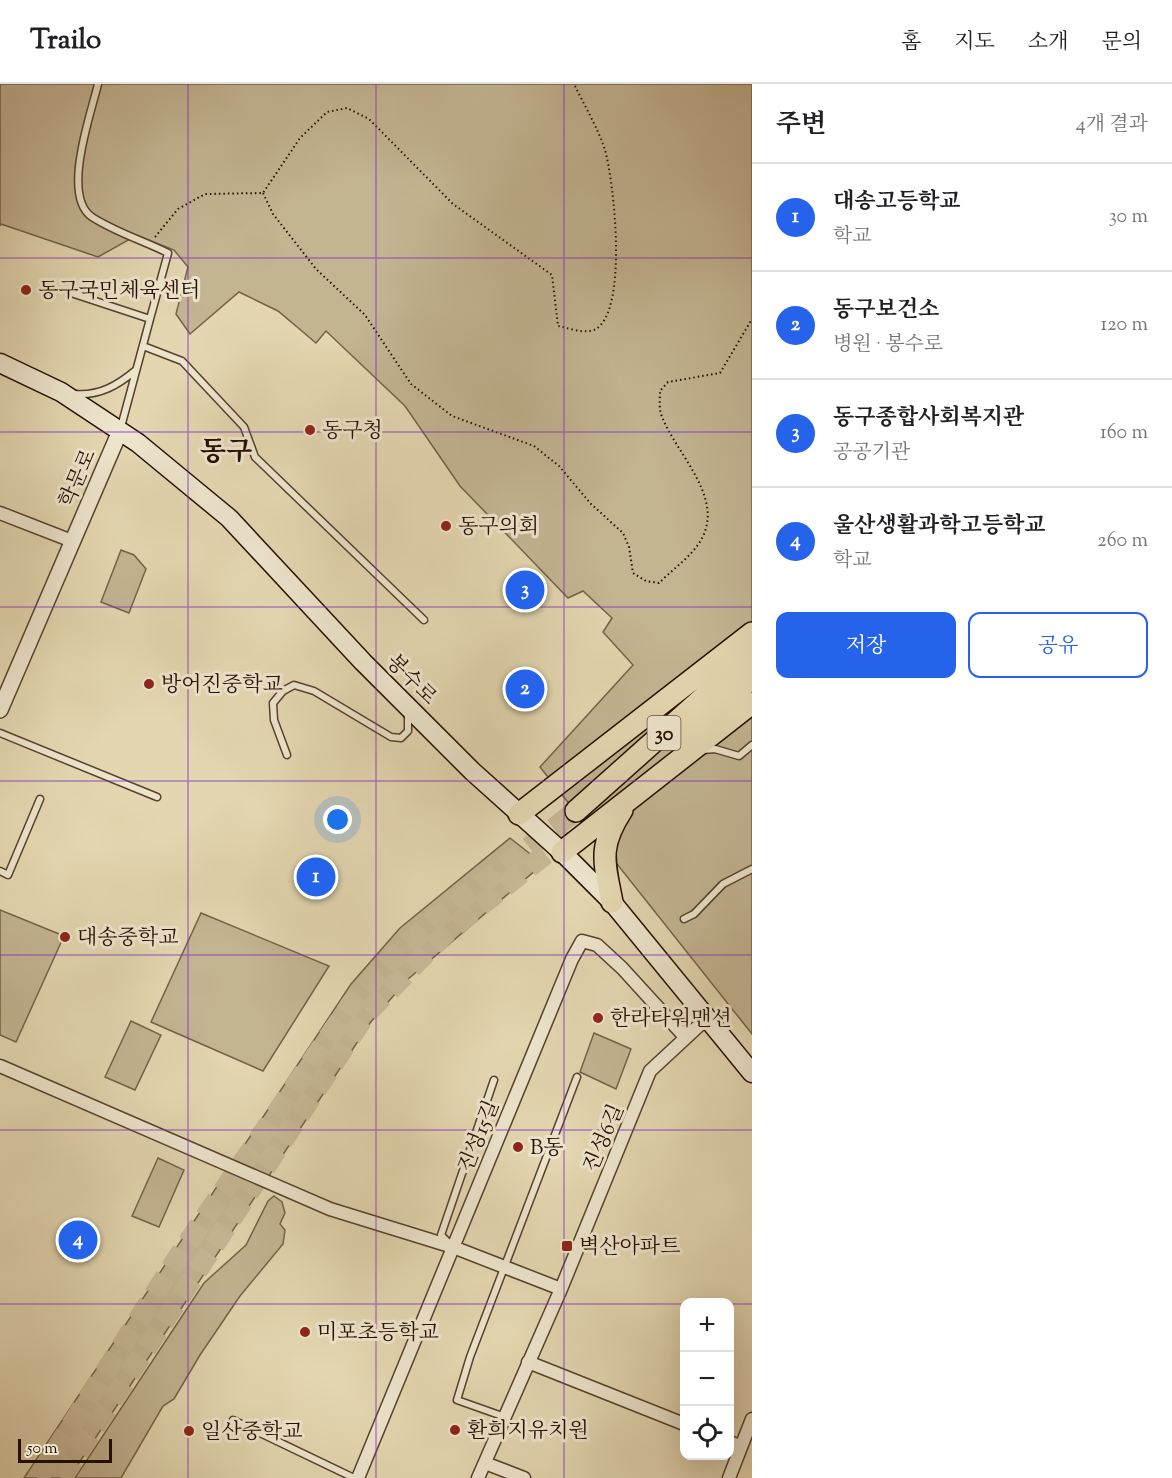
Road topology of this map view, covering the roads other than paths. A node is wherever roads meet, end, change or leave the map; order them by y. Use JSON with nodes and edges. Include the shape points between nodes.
{"nodes":[{"id":1,"x":98,"y":84,"type":"edge"},
{"id":2,"x":74,"y":294,"type":"dead end"},
{"id":3,"x":150,"y":319,"type":"junction"},
{"id":4,"x":143,"y":346,"type":"junction"},
{"id":5,"x":0,"y":363,"type":"edge"},
{"id":6,"x":136,"y":369,"type":"junction"},
{"id":7,"x":61,"y":392,"type":"junction"},
{"id":8,"x":120,"y":431,"type":"junction"},
{"id":9,"x":0,"y":513,"type":"edge"},
{"id":10,"x":72,"y":542,"type":"junction"},
{"id":11,"x":424,"y":620,"type":"dead end"},
{"id":12,"x":752,"y":633,"type":"edge"},
{"id":13,"x":752,"y":654,"type":"edge"},
{"id":14,"x":752,"y":677,"type":"edge"},
{"id":15,"x":405,"y":704,"type":"junction"},
{"id":16,"x":752,"y":704,"type":"edge"},
{"id":17,"x":0,"y":710,"type":"edge"},
{"id":18,"x":0,"y":733,"type":"edge"},
{"id":19,"x":752,"y":745,"type":"edge"},
{"id":20,"x":690,"y":751,"type":"junction"},
{"id":21,"x":287,"y":755,"type":"dead end"},
{"id":22,"x":157,"y":797,"type":"dead end"},
{"id":23,"x":40,"y":799,"type":"dead end"},
{"id":24,"x":629,"y":800,"type":"junction"},
{"id":25,"x":519,"y":814,"type":"junction"},
{"id":26,"x":562,"y":852,"type":"junction"},
{"id":27,"x":752,"y":868,"type":"edge"},
{"id":28,"x":0,"y":871,"type":"edge"},
{"id":29,"x":612,"y":902,"type":"junction"},
{"id":30,"x":684,"y":919,"type":"dead end"},
{"id":31,"x":706,"y":1019,"type":"junction"},
{"id":32,"x":685,"y":1037,"type":"junction"},
{"id":33,"x":0,"y":1066,"type":"edge"},
{"id":34,"x":752,"y":1073,"type":"edge"},
{"id":35,"x":577,"y":1077,"type":"dead end"},
{"id":36,"x":494,"y":1080,"type":"dead end"},
{"id":37,"x":453,"y":1247,"type":"junction"},
{"id":38,"x":505,"y":1265,"type":"junction"},
{"id":39,"x":561,"y":1289,"type":"junction"},
{"id":40,"x":528,"y":1362,"type":"junction"},
{"id":41,"x":505,"y":1417,"type":"junction"},
{"id":42,"x":752,"y":1419,"type":"edge"},
{"id":43,"x":233,"y":1420,"type":"dead end"},
{"id":44,"x":680,"y":1422,"type":"edge"},
{"id":45,"x":735,"y":1445,"type":"edge"},
{"id":46,"x":485,"y":1463,"type":"junction"},
{"id":47,"x":356,"y":1478,"type":"edge"},
{"id":48,"x":478,"y":1478,"type":"edge"},
{"id":49,"x":524,"y":1478,"type":"edge"},
{"id":50,"x":729,"y":1478,"type":"edge"}],
"edges":[{"from":1,"to":3,"type":"lane","via":[[77,172],[77,189],[90,216],[168,252]]},
{"from":2,"to":3,"type":"lane"},
{"from":3,"to":4,"type":"lane"},
{"from":4,"to":6,"type":"lane"},
{"from":4,"to":11,"type":"lane","via":[[182,361],[244,427],[255,457]]},
{"from":5,"to":7,"type":"main road","name":"봉수로"},
{"from":6,"to":7,"type":"lane","via":[[101,392]]},
{"from":6,"to":8,"type":"lane"},
{"from":7,"to":8,"type":"main road","name":"봉수로"},
{"from":8,"to":10,"type":"street","name":"학문로"},
{"from":8,"to":15,"type":"main road","name":"봉수로","via":[[229,518]]},
{"from":9,"to":10,"type":"street","name":"학문로"},
{"from":10,"to":17,"type":"street","name":"학문로"},
{"from":12,"to":25,"type":"highway"},
{"from":13,"to":14,"type":"highway","number":"30","via":[[579,819],[682,743]]},
{"from":15,"to":21,"type":"lane","via":[[408,730],[400,738],[391,737],[314,692],[294,686],[273,703],[274,720]]},
{"from":15,"to":25,"type":"main road","name":"봉수로"},
{"from":16,"to":20,"type":"highway"},
{"from":18,"to":22,"type":"lane"},
{"from":19,"to":20,"type":"lane","via":[[739,756],[715,749]]},
{"from":20,"to":24,"type":"highway"},
{"from":23,"to":28,"type":"lane","via":[[8,875]]},
{"from":24,"to":26,"type":"highway"},
{"from":24,"to":29,"type":"highway","via":[[608,832],[604,855]]},
{"from":25,"to":26,"type":"main road","name":"봉수로"},
{"from":26,"to":29,"type":"main road","name":"봉수로"},
{"from":27,"to":30,"type":"lane","via":[[723,884]]},
{"from":29,"to":31,"type":"main road","name":"봉수로"},
{"from":31,"to":32,"type":"street","name":"진성6길"},
{"from":31,"to":34,"type":"main road","name":"봉수로"},
{"from":32,"to":37,"type":"street","name":"진성15길","via":[[622,968],[597,945],[582,941]]},
{"from":32,"to":39,"type":"street","name":"진성6길","via":[[650,1071]]},
{"from":33,"to":37,"type":"street","via":[[311,1202]]},
{"from":35,"to":38,"type":"lane"},
{"from":36,"to":37,"type":"lane","via":[[441,1235]]},
{"from":37,"to":38,"type":"street"},
{"from":37,"to":47,"type":"street","name":"진성15길"},
{"from":38,"to":39,"type":"street"},
{"from":38,"to":41,"type":"lane","via":[[457,1400]]},
{"from":39,"to":40,"type":"street","name":"진성6길"},
{"from":40,"to":41,"type":"street","name":"진성6길"},
{"from":40,"to":44,"type":"street"},
{"from":41,"to":46,"type":"street","name":"진성6길"},
{"from":42,"to":45,"type":"street"},
{"from":43,"to":47,"type":"lane"},
{"from":45,"to":50,"type":"street"},
{"from":46,"to":48,"type":"street","name":"진성6길"},
{"from":46,"to":49,"type":"street"}]}
